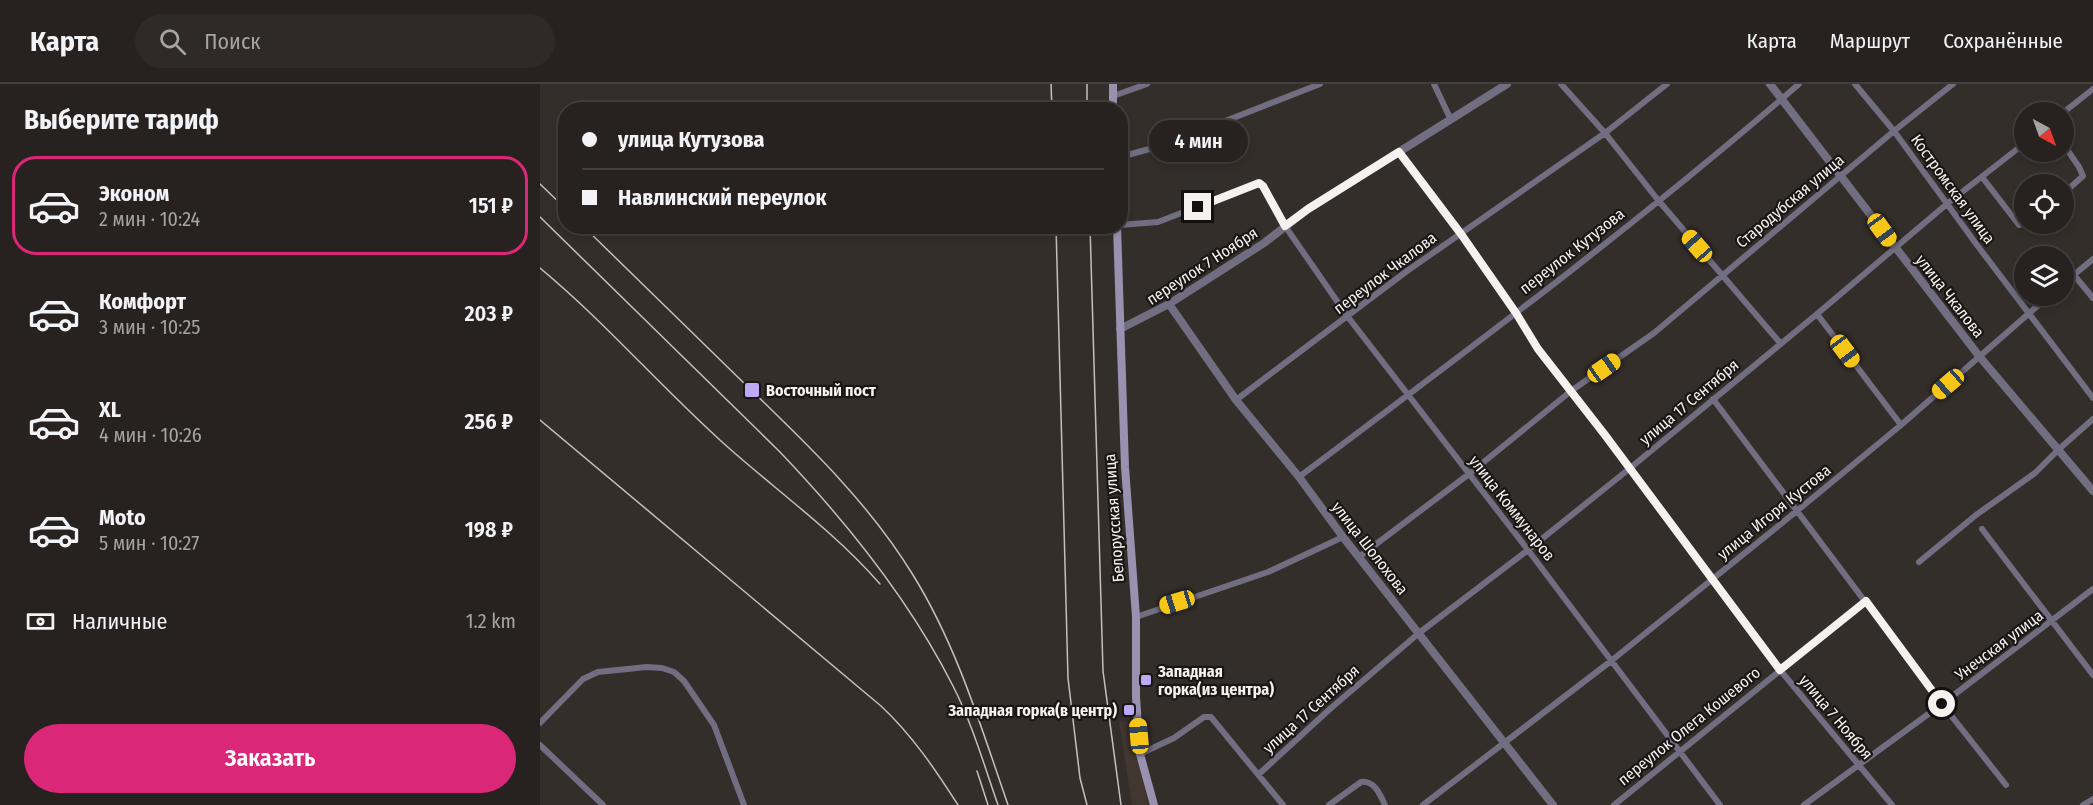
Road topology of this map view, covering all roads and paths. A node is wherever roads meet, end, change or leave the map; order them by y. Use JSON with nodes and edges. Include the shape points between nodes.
{"nodes":[{"id":1,"x":1113,"y":84,"type":"edge"},
{"id":2,"x":1146,"y":84,"type":"edge"},
{"id":3,"x":1320,"y":84,"type":"edge"},
{"id":4,"x":1434,"y":84,"type":"edge"},
{"id":5,"x":1507,"y":84,"type":"edge"},
{"id":6,"x":1561,"y":84,"type":"edge"},
{"id":7,"x":1667,"y":84,"type":"edge"},
{"id":8,"x":1770,"y":84,"type":"edge"},
{"id":9,"x":1799,"y":84,"type":"edge"},
{"id":10,"x":1855,"y":84,"type":"edge"},
{"id":11,"x":1953,"y":84,"type":"edge"},
{"id":12,"x":1131,"y":87,"type":"edge"},
{"id":13,"x":2092,"y":87,"type":"edge"},
{"id":14,"x":1494,"y":88,"type":"edge"},
{"id":15,"x":1113,"y":96,"type":"junction"},
{"id":16,"x":1781,"y":99,"type":"junction"},
{"id":17,"x":1113,"y":102,"type":"edge"},
{"id":18,"x":2074,"y":103,"type":"edge"},
{"id":19,"x":1451,"y":120,"type":"junction"},
{"id":20,"x":1894,"y":131,"type":"junction"},
{"id":21,"x":1605,"y":133,"type":"junction"},
{"id":22,"x":1399,"y":152,"type":"junction"},
{"id":23,"x":2014,"y":152,"type":"edge"},
{"id":24,"x":1128,"y":155,"type":"edge"},
{"id":25,"x":2074,"y":160,"type":"edge"},
{"id":26,"x":1842,"y":176,"type":"junction"},
{"id":27,"x":1983,"y":177,"type":"junction"},
{"id":28,"x":2074,"y":184,"type":"edge"},
{"id":29,"x":1658,"y":200,"type":"junction"},
{"id":30,"x":1948,"y":203,"type":"junction"},
{"id":31,"x":2014,"y":218,"type":"edge"},
{"id":32,"x":1128,"y":225,"type":"edge"},
{"id":33,"x":1285,"y":226,"type":"junction"},
{"id":34,"x":1119,"y":234,"type":"edge"},
{"id":35,"x":1461,"y":234,"type":"junction"},
{"id":36,"x":1895,"y":249,"type":"junction"},
{"id":37,"x":2093,"y":259,"type":"edge"},
{"id":38,"x":2074,"y":275,"type":"joint"},
{"id":39,"x":1723,"y":276,"type":"junction"},
{"id":40,"x":2093,"y":298,"type":"edge"},
{"id":41,"x":1169,"y":304,"type":"junction"},
{"id":42,"x":2037,"y":306,"type":"edge"},
{"id":43,"x":1516,"y":313,"type":"junction"},
{"id":44,"x":2028,"y":313,"type":"junction"},
{"id":45,"x":1817,"y":314,"type":"junction"},
{"id":46,"x":1348,"y":317,"type":"junction"},
{"id":47,"x":1120,"y":329,"type":"junction"},
{"id":48,"x":1781,"y":344,"type":"junction"},
{"id":49,"x":1979,"y":356,"type":"junction"},
{"id":50,"x":1571,"y":392,"type":"junction"},
{"id":51,"x":1407,"y":396,"type":"junction"},
{"id":52,"x":2093,"y":398,"type":"edge"},
{"id":53,"x":1713,"y":399,"type":"junction"},
{"id":54,"x":1236,"y":400,"type":"junction"},
{"id":55,"x":2093,"y":420,"type":"edge"},
{"id":56,"x":1901,"y":425,"type":"junction"},
{"id":57,"x":2058,"y":450,"type":"junction"},
{"id":58,"x":1629,"y":470,"type":"junction"},
{"id":59,"x":1469,"y":474,"type":"junction"},
{"id":60,"x":1299,"y":477,"type":"junction"},
{"id":61,"x":2093,"y":491,"type":"edge"},
{"id":62,"x":1798,"y":510,"type":"junction"},
{"id":63,"x":1982,"y":529,"type":"dead end"},
{"id":64,"x":1343,"y":537,"type":"junction"},
{"id":65,"x":1528,"y":550,"type":"junction"},
{"id":66,"x":1359,"y":557,"type":"junction"},
{"id":67,"x":1919,"y":562,"type":"dead end"},
{"id":68,"x":1713,"y":579,"type":"junction"},
{"id":69,"x":2093,"y":589,"type":"edge"},
{"id":70,"x":1866,"y":601,"type":"junction"},
{"id":71,"x":1136,"y":617,"type":"junction"},
{"id":72,"x":2051,"y":622,"type":"junction"},
{"id":73,"x":1419,"y":633,"type":"junction"},
{"id":74,"x":1611,"y":661,"type":"junction"},
{"id":75,"x":1780,"y":670,"type":"junction"},
{"id":76,"x":2093,"y":675,"type":"edge"},
{"id":77,"x":1942,"y":704,"type":"junction"},
{"id":78,"x":540,"y":723,"type":"edge"},
{"id":79,"x":1506,"y":743,"type":"junction"},
{"id":80,"x":540,"y":745,"type":"edge"},
{"id":81,"x":1679,"y":751,"type":"junction"},
{"id":82,"x":1140,"y":753,"type":"junction"},
{"id":83,"x":1858,"y":765,"type":"junction"},
{"id":84,"x":1259,"y":774,"type":"junction"},
{"id":85,"x":2006,"y":785,"type":"dead end"},
{"id":86,"x":2093,"y":799,"type":"edge"},
{"id":87,"x":603,"y":805,"type":"edge"},
{"id":88,"x":744,"y":805,"type":"edge"},
{"id":89,"x":1154,"y":805,"type":"edge"},
{"id":90,"x":1283,"y":805,"type":"edge"},
{"id":91,"x":1329,"y":805,"type":"edge"},
{"id":92,"x":1385,"y":805,"type":"edge"},
{"id":93,"x":1423,"y":805,"type":"edge"},
{"id":94,"x":1553,"y":805,"type":"edge"},
{"id":95,"x":1614,"y":805,"type":"edge"},
{"id":96,"x":1720,"y":805,"type":"edge"},
{"id":97,"x":1804,"y":805,"type":"edge"},
{"id":98,"x":1892,"y":805,"type":"edge"},
{"id":99,"x":2083,"y":805,"type":"edge"}],
"edges":[{"from":1,"to":15,"type":"main road"},
{"from":2,"to":12,"type":"street"},
{"from":3,"to":24,"type":"street","via":[[1164,145]]},
{"from":4,"to":19,"type":"street"},
{"from":5,"to":14,"type":"street","name":"переулок 7 Ноября"},
{"from":6,"to":21,"type":"street"},
{"from":7,"to":21,"type":"street","name":"переулок Чкалова"},
{"from":8,"to":16,"type":"street","name":"улица Чкалова"},
{"from":9,"to":16,"type":"street","name":"переулок Кутузова"},
{"from":10,"to":20,"type":"street","name":"Костромская улица"},
{"from":11,"to":20,"type":"street","name":"Стародубская улица"},
{"from":12,"to":15,"type":"street"},
{"from":13,"to":18,"type":"street"},
{"from":14,"to":19,"type":"street","name":"переулок 7 Ноября"},
{"from":15,"to":17,"type":"main road"},
{"from":16,"to":26,"type":"street","name":"улица Чкалова"},
{"from":16,"to":29,"type":"street","name":"переулок Кутузова"},
{"from":19,"to":22,"type":"street","name":"переулок 7 Ноября"},
{"from":20,"to":26,"type":"street","name":"Стародубская улица"},
{"from":20,"to":30,"type":"street","name":"Костромская улица"},
{"from":21,"to":29,"type":"street"},
{"from":21,"to":35,"type":"street","name":"переулок Чкалова"},
{"from":22,"to":33,"type":"street","name":"переулок 7 Ноября"},
{"from":22,"to":35,"type":"street","name":"улица 7 Ноября"},
{"from":23,"to":27,"type":"street","name":"улица 17 Сентября"},
{"from":25,"to":28,"type":"street","via":[[2083,176]]},
{"from":26,"to":36,"type":"street","name":"улица Чкалова"},
{"from":26,"to":39,"type":"street","name":"Стародубская улица"},
{"from":27,"to":30,"type":"street","name":"улица 17 Сентября"},
{"from":27,"to":31,"type":"street"},
{"from":29,"to":39,"type":"street"},
{"from":29,"to":43,"type":"street","name":"переулок Кутузова"},
{"from":30,"to":36,"type":"street","name":"улица 17 Сентября"},
{"from":30,"to":44,"type":"street","name":"Костромская улица"},
{"from":32,"to":33,"type":"street","name":"улица Коммунаров","via":[[1158,222],[1259,183]]},
{"from":33,"to":41,"type":"street","name":"переулок 7 Ноября"},
{"from":33,"to":46,"type":"street","name":"улица Коммунаров"},
{"from":34,"to":47,"type":"main road","name":"Белорусская улица"},
{"from":35,"to":43,"type":"street","name":"улица 7 Ноября"},
{"from":35,"to":46,"type":"street","name":"переулок Чкалова"},
{"from":36,"to":45,"type":"street","name":"улица 17 Сентября"},
{"from":36,"to":49,"type":"street","name":"улица Чкалова"},
{"from":37,"to":38,"type":"street"},
{"from":38,"to":40,"type":"street"},
{"from":39,"to":48,"type":"street"},
{"from":39,"to":50,"type":"street","name":"Стародубская улица","via":[[1654,333]]},
{"from":41,"to":47,"type":"street","name":"переулок 7 Ноября"},
{"from":41,"to":54,"type":"street","name":"улица Шолохова"},
{"from":42,"to":44,"type":"street","name":"улица Игоря Кустова"},
{"from":43,"to":50,"type":"street","name":"улица 7 Ноября"},
{"from":43,"to":51,"type":"street","name":"переулок Кутузова"},
{"from":44,"to":49,"type":"street","name":"улица Игоря Кустова"},
{"from":44,"to":52,"type":"street","name":"Костромская улица"},
{"from":45,"to":48,"type":"street","name":"улица 17 Сентября"},
{"from":45,"to":56,"type":"street"},
{"from":46,"to":51,"type":"street","name":"улица Коммунаров"},
{"from":46,"to":54,"type":"street","name":"переулок Чкалова"},
{"from":47,"to":71,"type":"main road","name":"Белорусская улица"},
{"from":48,"to":53,"type":"street","name":"улица 17 Сентября"},
{"from":49,"to":56,"type":"street","name":"улица Игоря Кустова"},
{"from":49,"to":57,"type":"street","name":"улица Чкалова"},
{"from":50,"to":58,"type":"street","name":"улица 7 Ноября"},
{"from":50,"to":59,"type":"street","name":"Стародубская улица"},
{"from":51,"to":59,"type":"street","name":"улица Коммунаров"},
{"from":51,"to":60,"type":"street","name":"переулок Кутузова"},
{"from":53,"to":58,"type":"street","name":"улица 17 Сентября"},
{"from":53,"to":62,"type":"street"},
{"from":54,"to":60,"type":"street","name":"улица Шолохова"},
{"from":55,"to":57,"type":"street"},
{"from":56,"to":62,"type":"street","name":"улица Игоря Кустова"},
{"from":57,"to":61,"type":"street","name":"улица Чкалова"},
{"from":57,"to":67,"type":"street","via":[[2035,473]]},
{"from":58,"to":65,"type":"street","name":"улица 17 Сентября"},
{"from":58,"to":68,"type":"street","name":"улица 7 Ноября"},
{"from":59,"to":65,"type":"street","name":"улица Коммунаров"},
{"from":59,"to":66,"type":"street","name":"Стародубская улица"},
{"from":60,"to":64,"type":"street","name":"улица Шолохова"},
{"from":62,"to":68,"type":"street","name":"улица Игоря Кустова"},
{"from":62,"to":70,"type":"street"},
{"from":63,"to":72,"type":"street"},
{"from":64,"to":66,"type":"street","name":"улица Шолохова"},
{"from":64,"to":71,"type":"street","via":[[1268,572]]},
{"from":65,"to":73,"type":"street","name":"улица 17 Сентября"},
{"from":65,"to":74,"type":"street","name":"улица Коммунаров"},
{"from":66,"to":73,"type":"street","name":"улица Шолохова"},
{"from":68,"to":74,"type":"street","name":"улица Игоря Кустова"},
{"from":68,"to":75,"type":"street","name":"улица 7 Ноября"},
{"from":69,"to":72,"type":"street","name":"Унечская улица"},
{"from":70,"to":75,"type":"street","name":"переулок Олега Кошевого"},
{"from":70,"to":77,"type":"street"},
{"from":71,"to":82,"type":"main road","name":"Белорусская улица"},
{"from":72,"to":76,"type":"street"},
{"from":72,"to":77,"type":"street","name":"Унечская улица"},
{"from":73,"to":79,"type":"street","name":"улица Шолохова"},
{"from":73,"to":84,"type":"street","name":"улица 17 Сентября"},
{"from":74,"to":79,"type":"street","name":"улица Игоря Кустова"},
{"from":74,"to":81,"type":"street","name":"улица Коммунаров"},
{"from":75,"to":81,"type":"street","name":"переулок Олега Кошевого"},
{"from":75,"to":83,"type":"street","name":"улица 7 Ноября"},
{"from":77,"to":83,"type":"street","name":"Унечская улица"},
{"from":77,"to":85,"type":"street"},
{"from":78,"to":88,"type":"street","via":[[583,679],[598,672],[632,668],[674,672],[714,725]]},
{"from":79,"to":93,"type":"street","name":"улица Игоря Кустова"},
{"from":79,"to":94,"type":"street","name":"улица Шолохова"},
{"from":80,"to":87,"type":"street"},
{"from":81,"to":95,"type":"street","name":"переулок Олега Кошевого"},
{"from":81,"to":96,"type":"street","name":"улица Коммунаров"},
{"from":82,"to":84,"type":"street","via":[[1173,738],[1204,717],[1211,717]]},
{"from":82,"to":89,"type":"main road","name":"Белорусская улица"},
{"from":83,"to":97,"type":"street","name":"Унечская улица"},
{"from":83,"to":98,"type":"street","name":"улица 7 Ноября"},
{"from":84,"to":90,"type":"street"},
{"from":86,"to":99,"type":"street"},
{"from":91,"to":92,"type":"street","via":[[1366,781],[1380,793]]}]}
